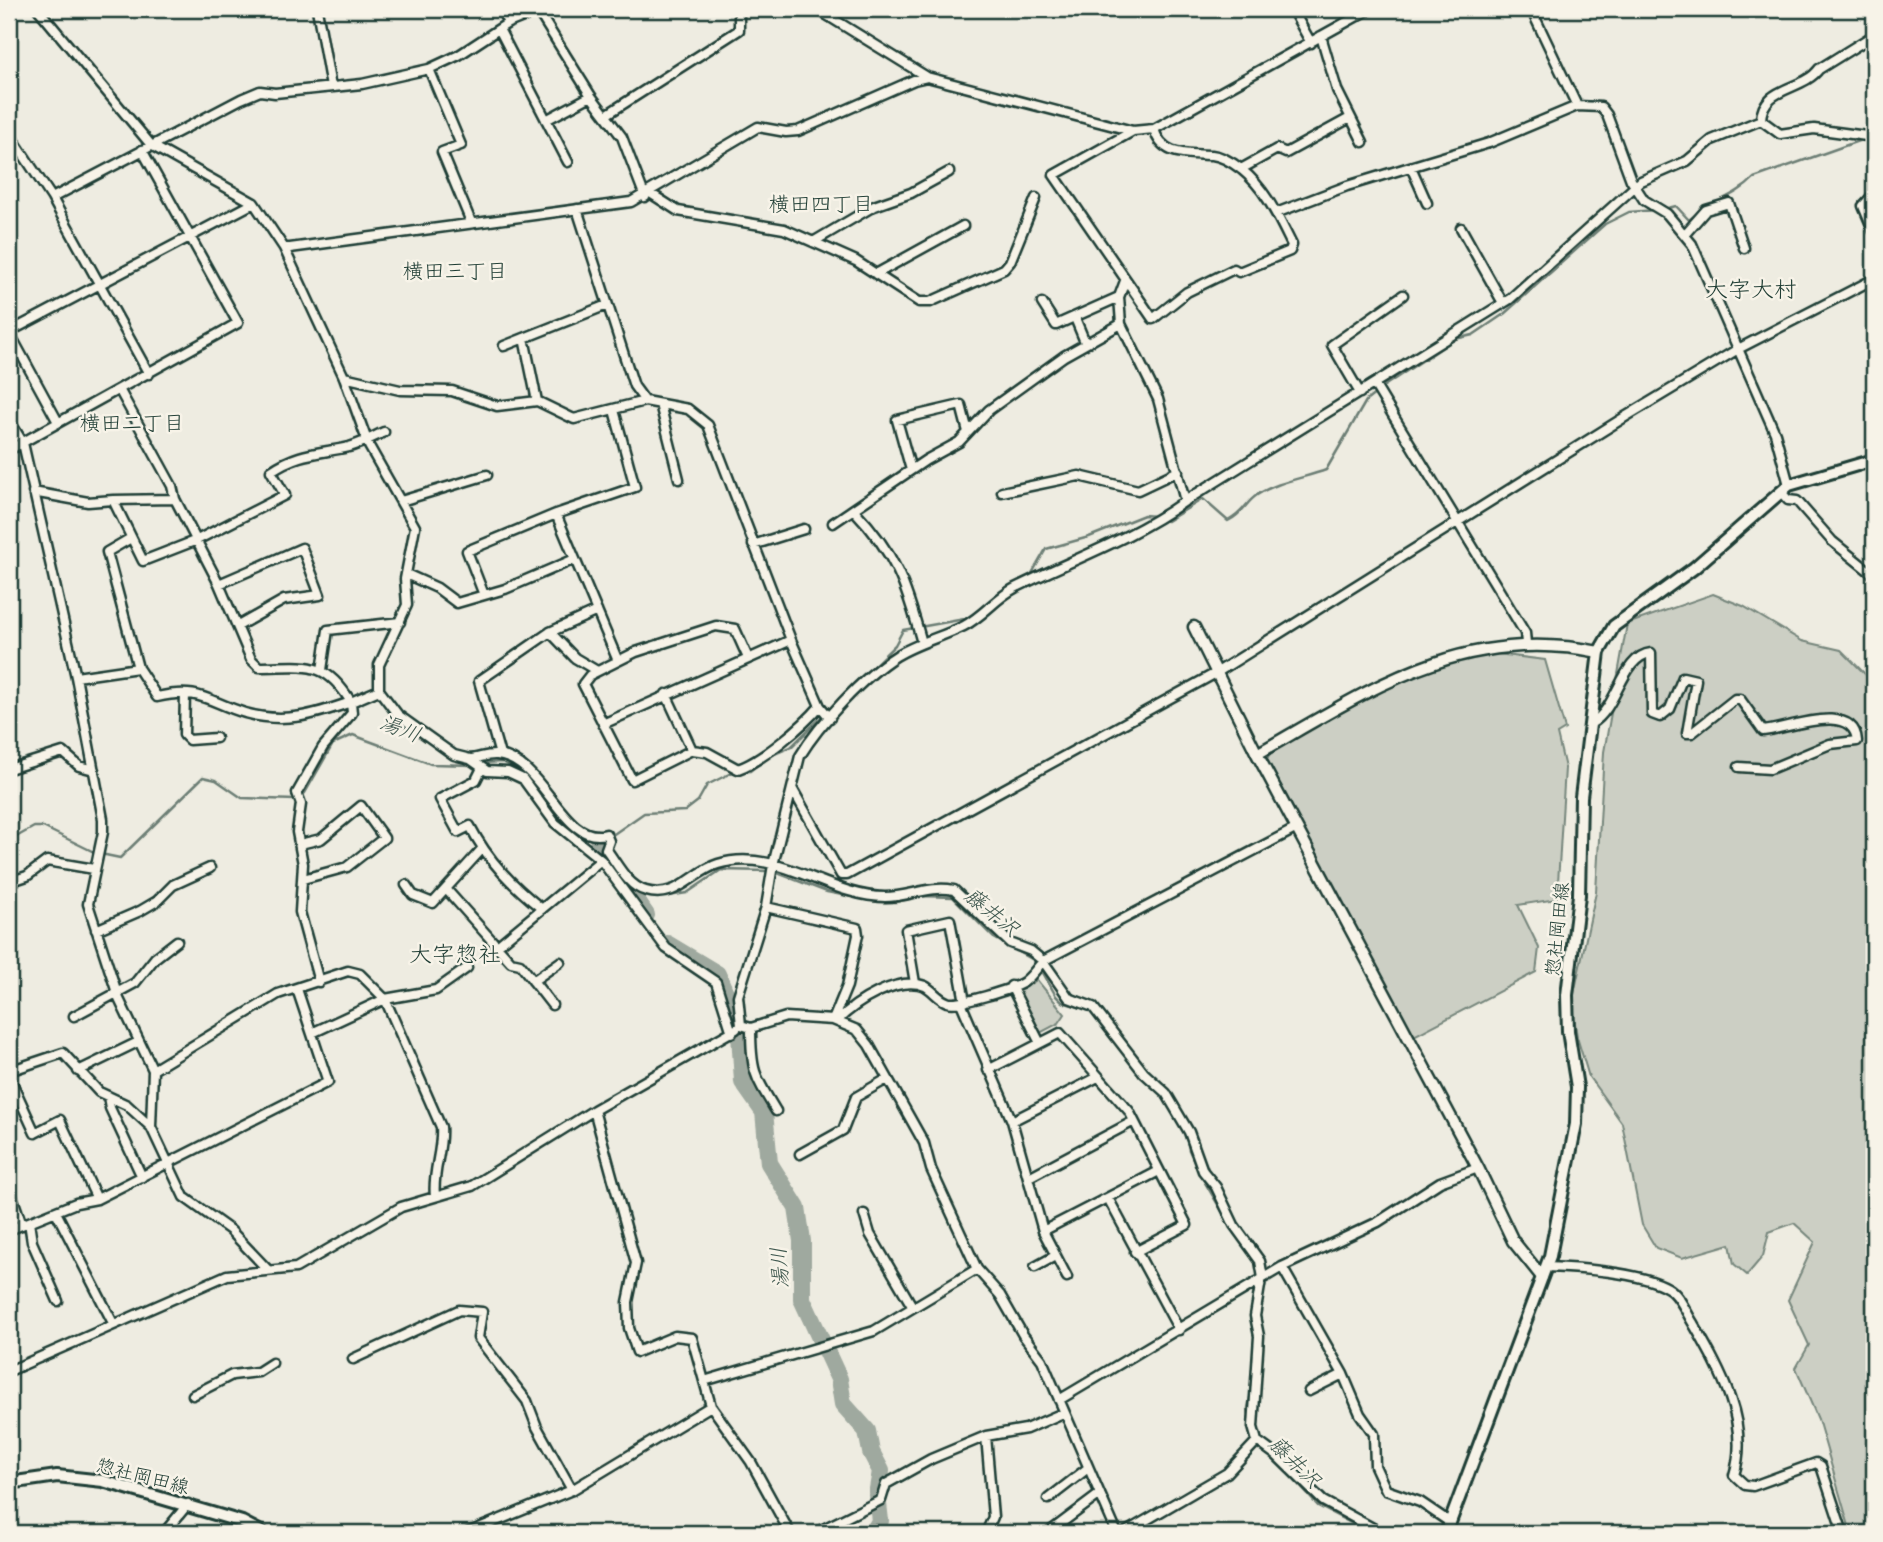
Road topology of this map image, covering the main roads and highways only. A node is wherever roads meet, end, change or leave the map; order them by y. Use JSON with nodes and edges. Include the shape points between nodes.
{"nodes":[{"id":1,"x":1874,"y":460,"type":"edge"},
{"id":2,"x":9,"y":1483,"type":"edge"},
{"id":3,"x":1449,"y":1528,"type":"edge"},
{"id":4,"x":263,"y":1533,"type":"edge"}],
"edges":[{"from":1,"to":3,"type":"main road","name":"惣社岡田線","via":[[1785,489],[1694,568],[1614,626],[1600,652],[1581,797],[1579,895],[1567,995],[1577,1105],[1544,1272]]},
{"from":2,"to":4,"type":"main road","name":"惣社岡田線","via":[[76,1477],[103,1481],[188,1504]]}]}
